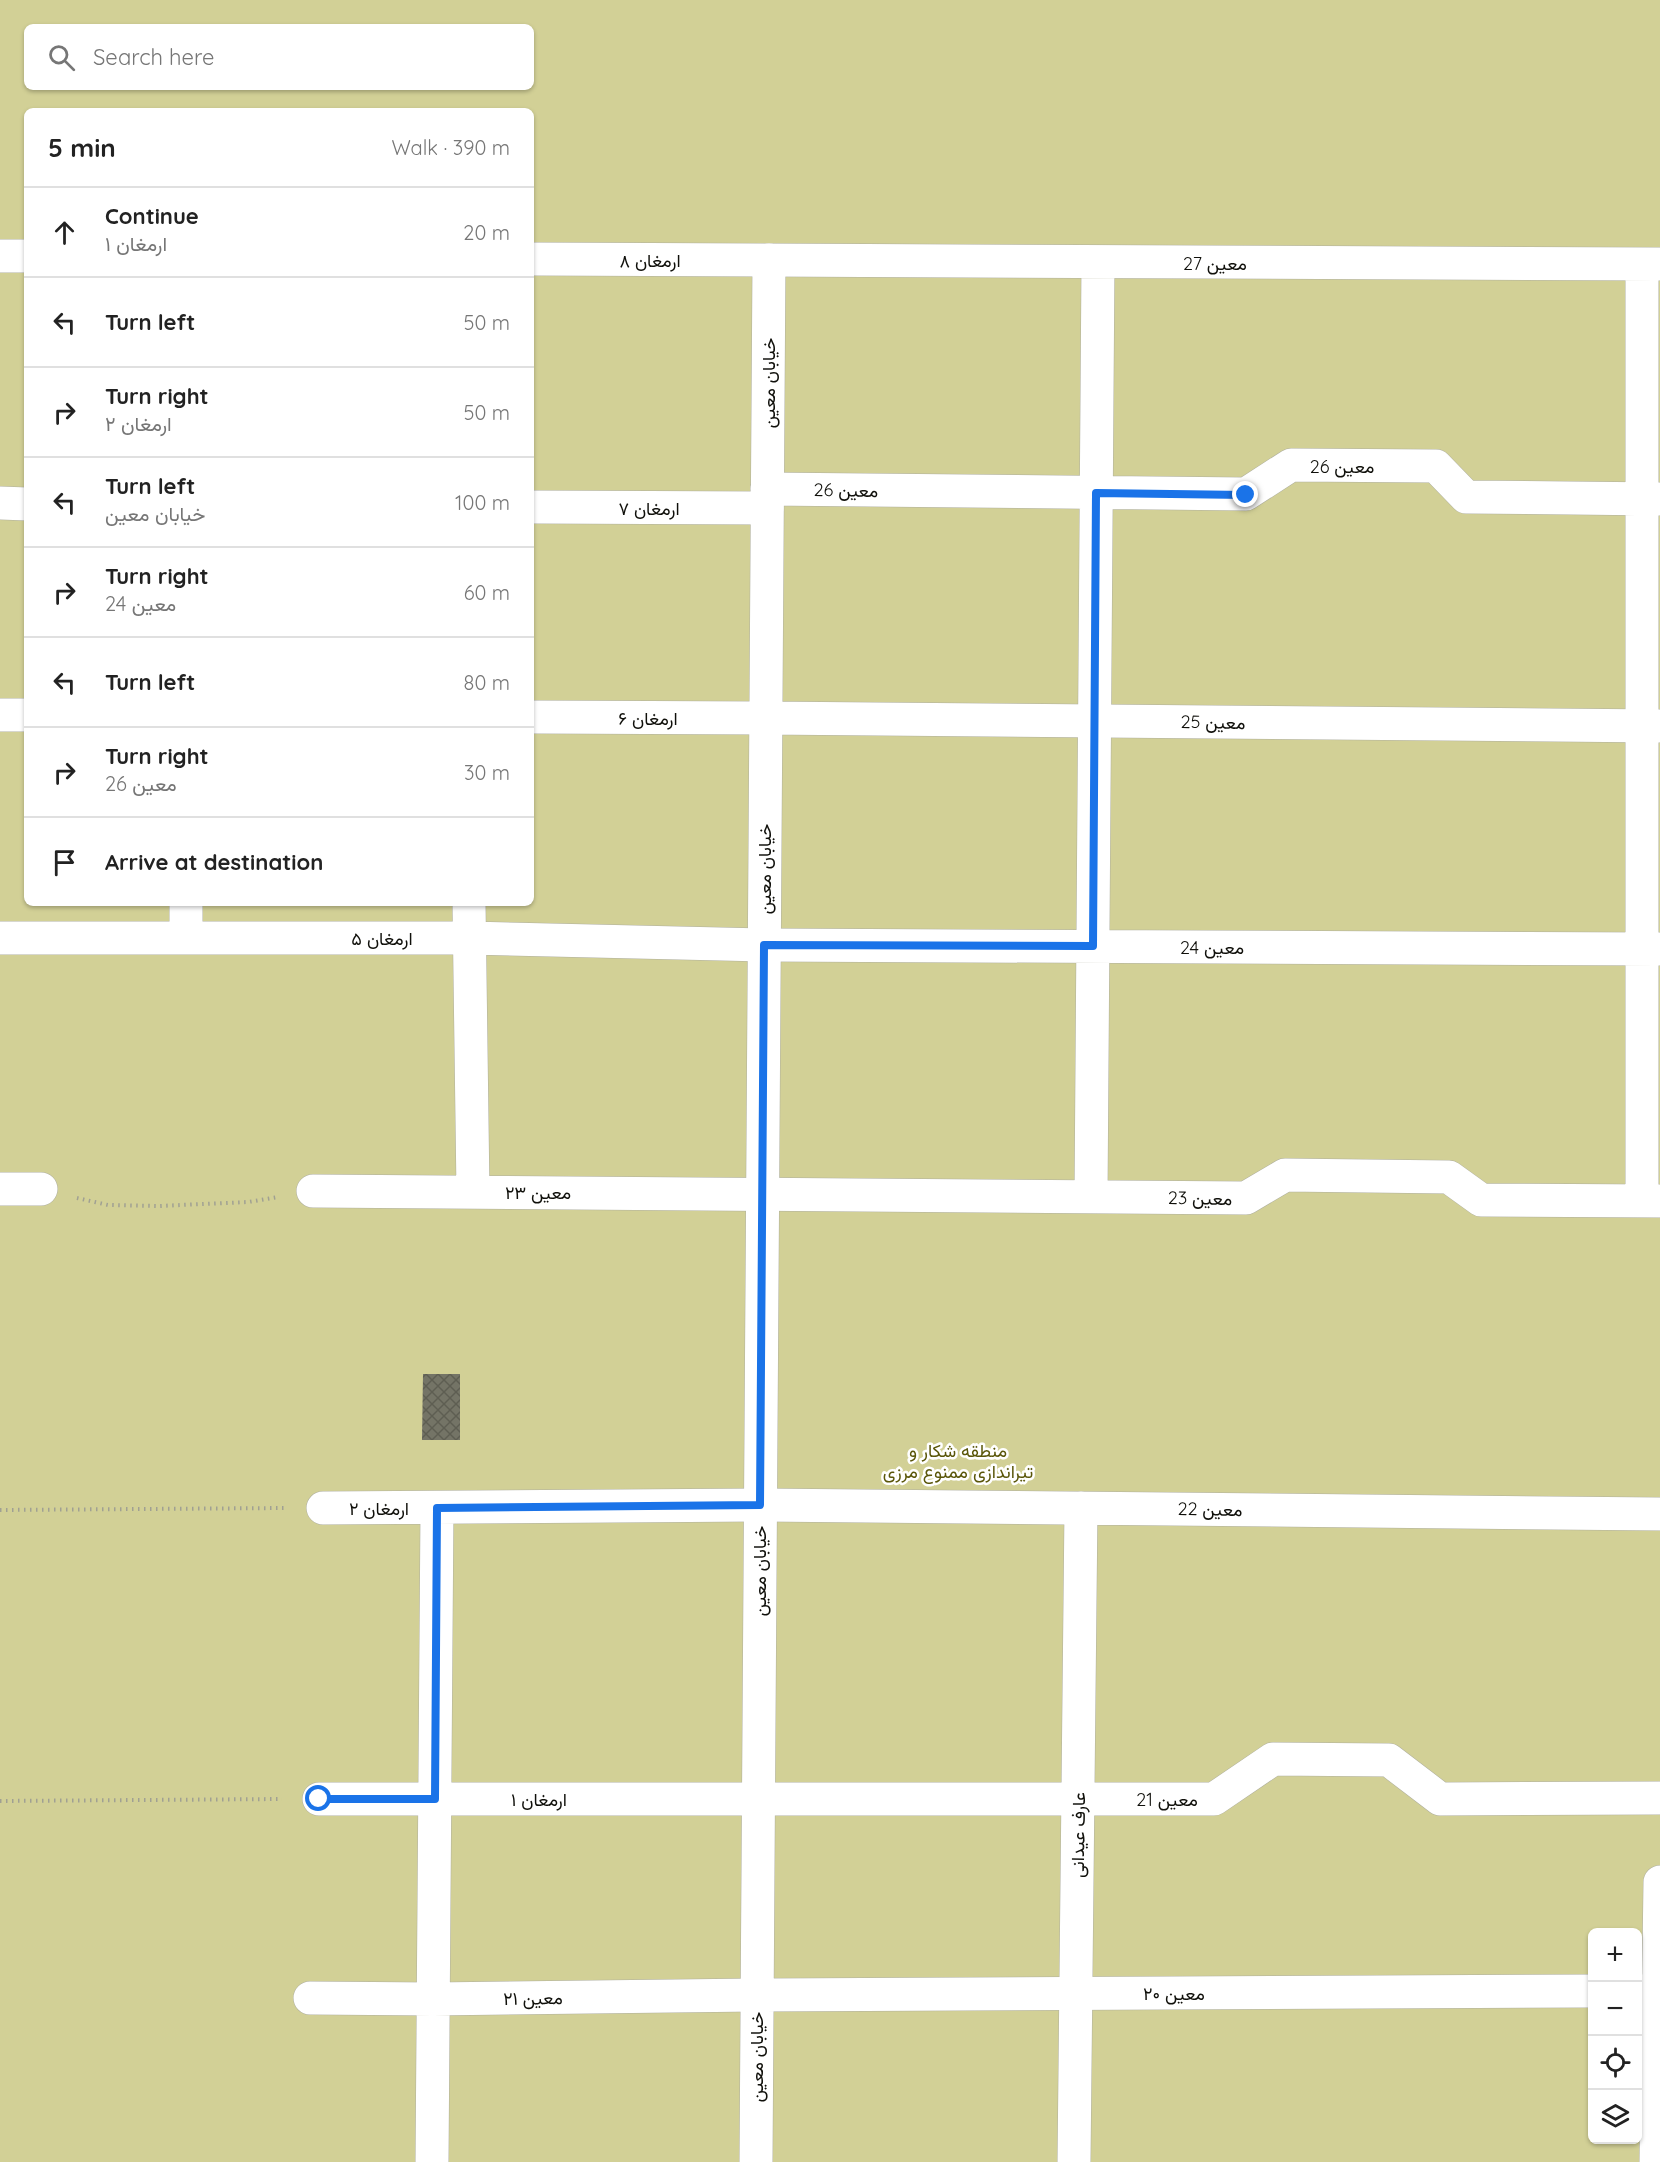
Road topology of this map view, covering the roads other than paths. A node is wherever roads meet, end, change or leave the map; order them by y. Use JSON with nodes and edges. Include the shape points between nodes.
{"nodes":[{"id":1,"x":0,"y":256,"type":"edge"},
{"id":2,"x":24,"y":256,"type":"edge"},
{"id":3,"x":534,"y":259,"type":"edge"},
{"id":4,"x":769,"y":260,"type":"junction"},
{"id":5,"x":1098,"y":262,"type":"junction"},
{"id":6,"x":1651,"y":264,"type":"edge"},
{"id":7,"x":1096,"y":493,"type":"junction"},
{"id":8,"x":767,"y":499,"type":"junction"},
{"id":9,"x":1651,"y":499,"type":"edge"},
{"id":10,"x":0,"y":503,"type":"edge"},
{"id":11,"x":24,"y":504,"type":"edge"},
{"id":12,"x":534,"y":507,"type":"edge"},
{"id":13,"x":0,"y":715,"type":"edge"},
{"id":14,"x":24,"y":715,"type":"edge"},
{"id":15,"x":534,"y":717,"type":"edge"},
{"id":16,"x":765,"y":718,"type":"junction"},
{"id":17,"x":1095,"y":721,"type":"junction"},
{"id":18,"x":1651,"y":726,"type":"edge"},
{"id":19,"x":186,"y":906,"type":"edge"},
{"id":20,"x":469,"y":906,"type":"edge"},
{"id":21,"x":0,"y":938,"type":"edge"},
{"id":22,"x":186,"y":938,"type":"junction"},
{"id":23,"x":469,"y":938,"type":"junction"},
{"id":24,"x":764,"y":945,"type":"junction"},
{"id":25,"x":1093,"y":946,"type":"junction"},
{"id":26,"x":1651,"y":948,"type":"edge"},
{"id":27,"x":0,"y":1189,"type":"edge"},
{"id":28,"x":41,"y":1189,"type":"road end"},
{"id":29,"x":313,"y":1191,"type":"road end"},
{"id":30,"x":473,"y":1192,"type":"junction"},
{"id":31,"x":762,"y":1194,"type":"junction"},
{"id":32,"x":1091,"y":1197,"type":"junction"},
{"id":33,"x":1651,"y":1201,"type":"edge"},
{"id":34,"x":760,"y":1505,"type":"junction"},
{"id":35,"x":323,"y":1508,"type":"road end"},
{"id":36,"x":437,"y":1508,"type":"junction"},
{"id":37,"x":1082,"y":1508,"type":"junction"},
{"id":38,"x":1660,"y":1514,"type":"edge"},
{"id":39,"x":758,"y":1798,"type":"junction"},
{"id":40,"x":1660,"y":1798,"type":"edge"},
{"id":41,"x":319,"y":1799,"type":"road end"},
{"id":42,"x":435,"y":1799,"type":"junction"},
{"id":43,"x":1078,"y":1799,"type":"junction"},
{"id":44,"x":1660,"y":1882,"type":"edge"},
{"id":45,"x":1588,"y":1991,"type":"edge"},
{"id":46,"x":1652,"y":1991,"type":"edge"},
{"id":47,"x":1076,"y":1994,"type":"junction"},
{"id":48,"x":756,"y":1995,"type":"junction"},
{"id":49,"x":310,"y":1998,"type":"dead end"},
{"id":50,"x":433,"y":1999,"type":"junction"},
{"id":51,"x":432,"y":2162,"type":"edge"},
{"id":52,"x":756,"y":2162,"type":"edge"},
{"id":53,"x":1074,"y":2162,"type":"edge"},
{"id":54,"x":1656,"y":2162,"type":"edge"}],
"edges":[{"from":1,"to":2,"type":"street"},
{"from":3,"to":4,"type":"street","name":"ارمغان ۸"},
{"from":4,"to":5,"type":"street","name":"معین 27"},
{"from":4,"to":8,"type":"street","name":"خیابان معین"},
{"from":5,"to":6,"type":"street","name":"معین 27"},
{"from":5,"to":7,"type":"street"},
{"from":6,"to":9,"type":"street"},
{"from":7,"to":8,"type":"street","name":"معین 26"},
{"from":7,"to":9,"type":"street","name":"معین 26","via":[[1246,495],[1291,465],[1436,466],[1466,497]]},
{"from":7,"to":17,"type":"street"},
{"from":8,"to":12,"type":"street","name":"ارمغان ۷"},
{"from":8,"to":16,"type":"street","name":"خیابان معین"},
{"from":9,"to":18,"type":"street"},
{"from":10,"to":11,"type":"street"},
{"from":13,"to":14,"type":"street"},
{"from":15,"to":16,"type":"street","name":"ارمغان ۶"},
{"from":16,"to":17,"type":"street","name":"معین 25"},
{"from":16,"to":24,"type":"street","name":"خیابان معین"},
{"from":17,"to":18,"type":"street","name":"معین 25"},
{"from":17,"to":25,"type":"street"},
{"from":18,"to":26,"type":"street"},
{"from":19,"to":22,"type":"street"},
{"from":20,"to":23,"type":"street"},
{"from":21,"to":22,"type":"street","name":"ارمغان ۵"},
{"from":22,"to":23,"type":"street","name":"ارمغان ۵"},
{"from":23,"to":24,"type":"street","name":"ارمغان ۵"},
{"from":23,"to":30,"type":"street"},
{"from":24,"to":25,"type":"street","name":"معین 24"},
{"from":24,"to":31,"type":"street","name":"خیابان معین"},
{"from":25,"to":26,"type":"street","name":"معین 24"},
{"from":25,"to":32,"type":"street"},
{"from":26,"to":33,"type":"street"},
{"from":27,"to":28,"type":"street"},
{"from":29,"to":30,"type":"street","name":"معین ۲۳"},
{"from":30,"to":31,"type":"street","name":"معین ۲۳"},
{"from":31,"to":32,"type":"street","name":"معین 23"},
{"from":31,"to":34,"type":"street","name":"خیابان معین"},
{"from":32,"to":33,"type":"street","name":"معین 23","via":[[1246,1198],[1285,1175],[1449,1177],[1481,1200]]},
{"from":34,"to":36,"type":"street","name":"ارمغان ۲"},
{"from":34,"to":37,"type":"street","name":"معین 22"},
{"from":34,"to":39,"type":"street","name":"خیابان معین"},
{"from":35,"to":36,"type":"street","name":"ارمغان ۲"},
{"from":36,"to":42,"type":"street"},
{"from":37,"to":38,"type":"street","name":"معین 22"},
{"from":37,"to":43,"type":"street","name":"عارف عیدانی"},
{"from":39,"to":42,"type":"street","name":"ارمغان ۱"},
{"from":39,"to":43,"type":"street","name":"معین 21"},
{"from":39,"to":48,"type":"street","name":"خیابان معین"},
{"from":40,"to":43,"type":"street","name":"معین 21","via":[[1440,1799],[1389,1760],[1273,1759],[1214,1799]]},
{"from":41,"to":42,"type":"street","name":"ارمغان ۱"},
{"from":42,"to":50,"type":"street"},
{"from":43,"to":47,"type":"street","name":"عارف عیدانی"},
{"from":44,"to":46,"type":"street"},
{"from":45,"to":47,"type":"street","name":"معین ۲۰"},
{"from":46,"to":54,"type":"street"},
{"from":47,"to":48,"type":"street","name":"معین ۲۰"},
{"from":47,"to":53,"type":"street","name":"عارف عیدانی"},
{"from":48,"to":50,"type":"street","name":"معین ۲۱"},
{"from":48,"to":52,"type":"street","name":"خیابان معین"},
{"from":49,"to":50,"type":"street","name":"معین ۲۱"},
{"from":50,"to":51,"type":"street"}]}
